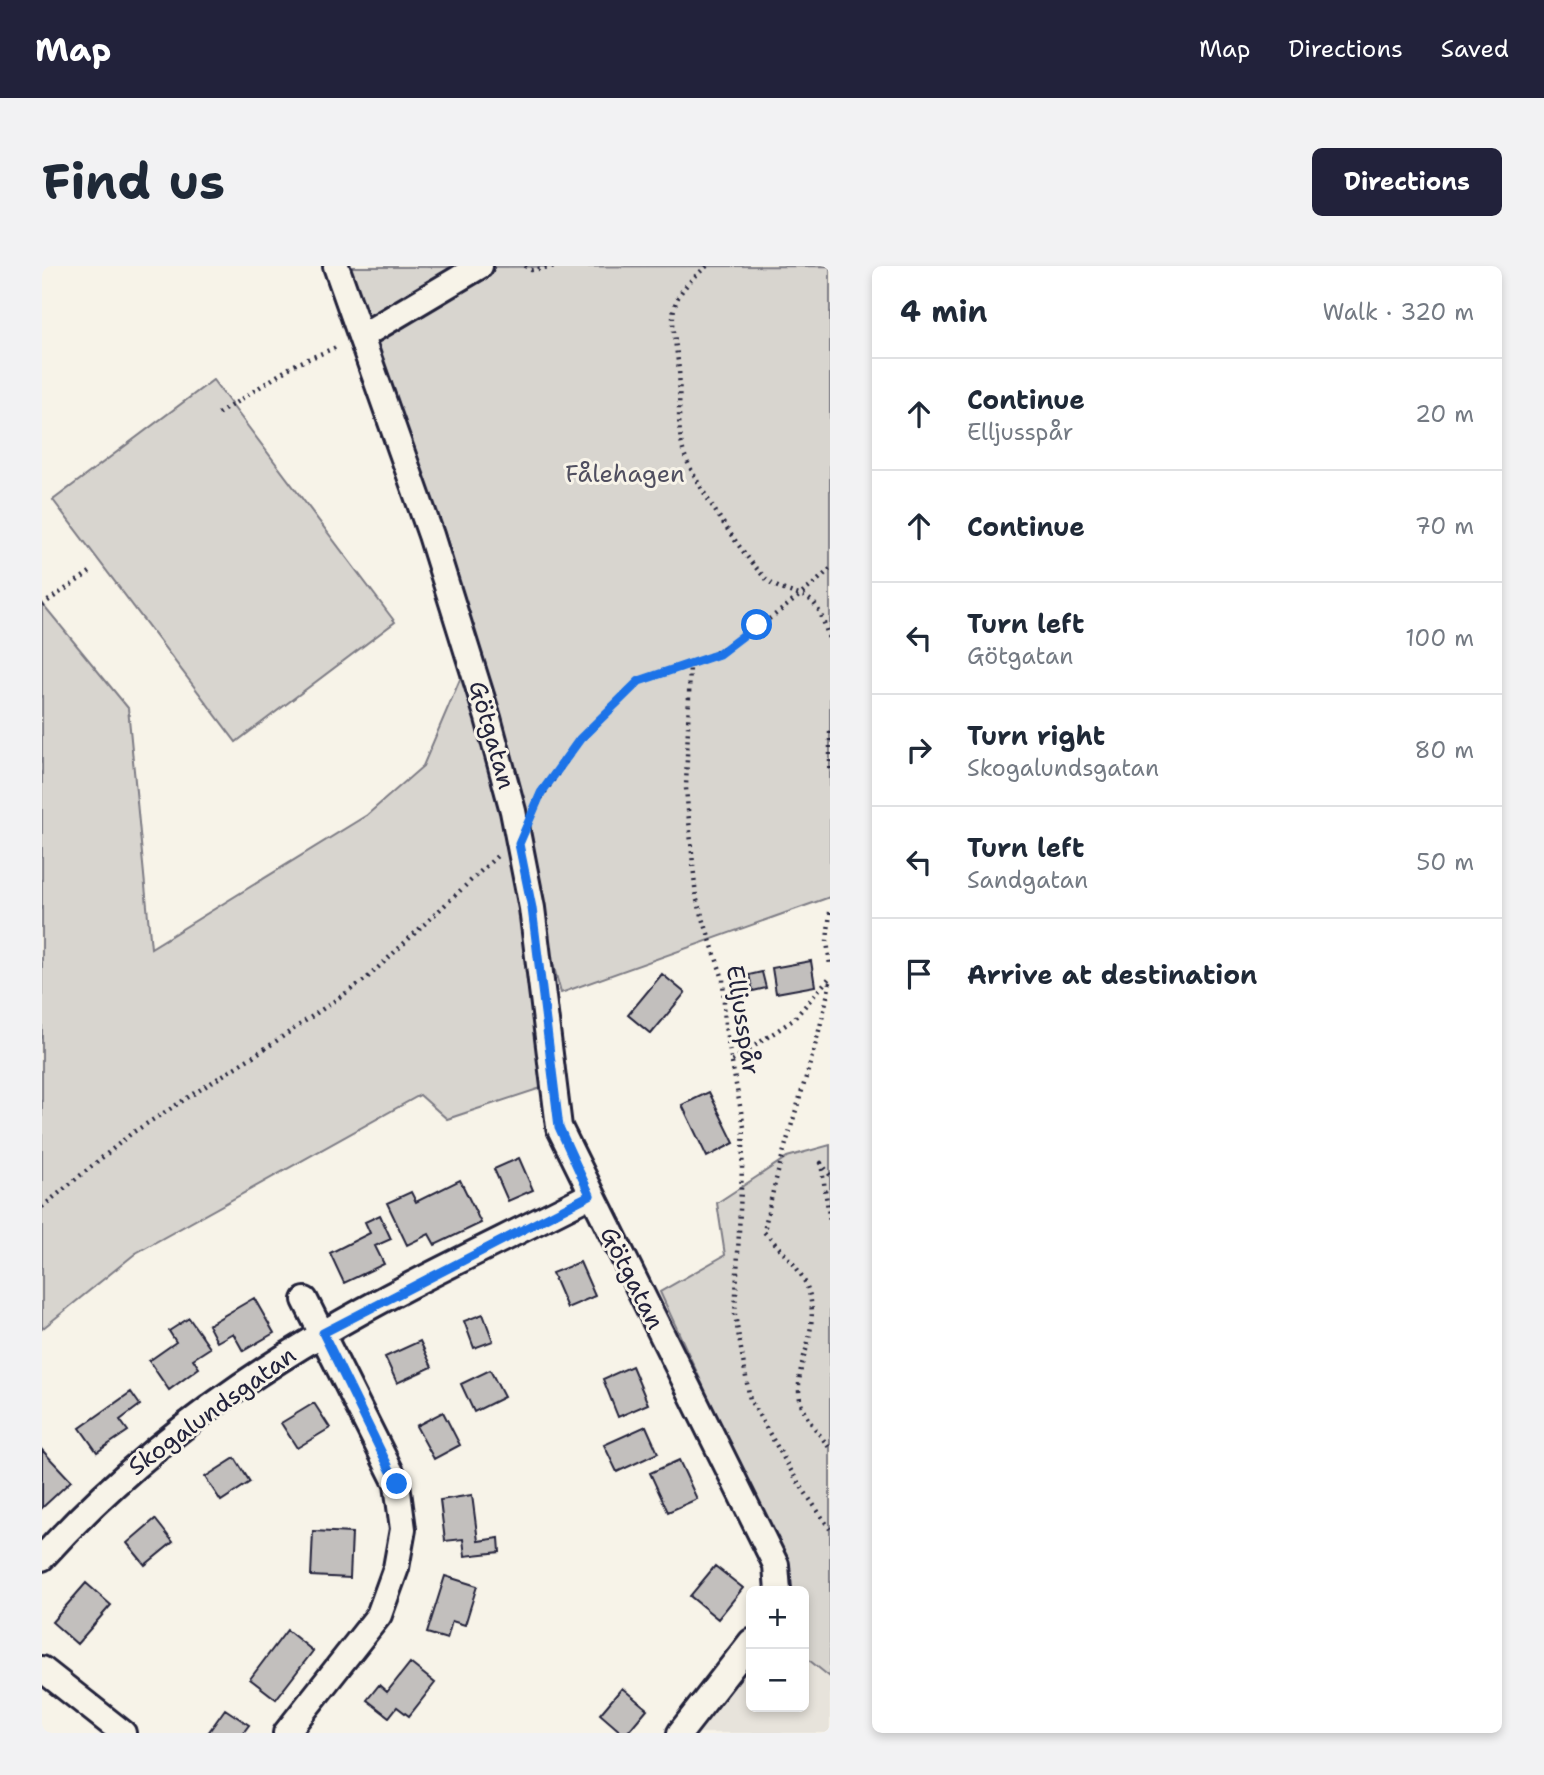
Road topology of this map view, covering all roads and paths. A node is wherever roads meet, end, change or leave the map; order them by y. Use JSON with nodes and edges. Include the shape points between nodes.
{"nodes":[{"id":1,"x":336,"y":266,"type":"edge"},
{"id":2,"x":480,"y":266,"type":"edge"},
{"id":3,"x":525,"y":266,"type":"edge"},
{"id":4,"x":556,"y":266,"type":"edge"},
{"id":5,"x":707,"y":266,"type":"edge"},
{"id":6,"x":362,"y":336,"type":"junction"},
{"id":7,"x":218,"y":414,"type":"dead end"},
{"id":8,"x":830,"y":569,"type":"edge"},
{"id":9,"x":93,"y":570,"type":"dead end"},
{"id":10,"x":797,"y":597,"type":"junction"},
{"id":11,"x":42,"y":605,"type":"edge"},
{"id":12,"x":830,"y":642,"type":"edge"},
{"id":13,"x":690,"y":665,"type":"junction"},
{"id":14,"x":830,"y":732,"type":"edge"},
{"id":15,"x":830,"y":770,"type":"edge"},
{"id":16,"x":536,"y":806,"type":"dead end"},
{"id":17,"x":519,"y":844,"type":"junction"},
{"id":18,"x":830,"y":912,"type":"edge"},
{"id":19,"x":830,"y":965,"type":"edge"},
{"id":20,"x":830,"y":979,"type":"edge"},
{"id":21,"x":732,"y":1061,"type":"junction"},
{"id":22,"x":830,"y":1175,"type":"edge"},
{"id":23,"x":590,"y":1195,"type":"junction"},
{"id":24,"x":42,"y":1208,"type":"edge"},
{"id":25,"x":830,"y":1222,"type":"edge"},
{"id":26,"x":305,"y":1300,"type":"dead end"},
{"id":27,"x":323,"y":1333,"type":"junction"},
{"id":28,"x":830,"y":1449,"type":"edge"},
{"id":29,"x":830,"y":1529,"type":"edge"},
{"id":30,"x":42,"y":1558,"type":"edge"},
{"id":31,"x":778,"y":1586,"type":"edge"},
{"id":32,"x":746,"y":1648,"type":"edge"},
{"id":33,"x":42,"y":1669,"type":"edge"},
{"id":34,"x":123,"y":1733,"type":"edge"},
{"id":35,"x":286,"y":1733,"type":"edge"},
{"id":36,"x":680,"y":1733,"type":"edge"}],
"edges":[{"from":1,"to":6,"type":"street","name":"Götgatan"},
{"from":2,"to":6,"type":"street"},
{"from":3,"to":4,"type":"path","via":[[531,270]]},
{"from":5,"to":10,"type":"path","via":[[686,284],[673,305],[682,448],[693,478],[755,564],[769,582]]},
{"from":6,"to":7,"type":"path","via":[[294,365]]},
{"from":6,"to":17,"type":"street","name":"Götgatan","via":[[484,705]]},
{"from":8,"to":10,"type":"path"},
{"from":9,"to":11,"type":"path"},
{"from":10,"to":12,"type":"path","via":[[804,596],[817,606]]},
{"from":10,"to":13,"type":"path","via":[[719,654]]},
{"from":13,"to":16,"type":"path","via":[[639,681],[580,739]]},
{"from":13,"to":21,"type":"path","name":"Elljusspår","via":[[686,788],[696,897],[723,979]]},
{"from":14,"to":15,"type":"path"},
{"from":17,"to":23,"type":"street","name":"Götgatan","via":[[532,908],[559,1127]]},
{"from":17,"to":24,"type":"path","via":[[494,858],[366,979],[132,1133]]},
{"from":18,"to":19,"type":"path"},
{"from":20,"to":21,"type":"path","via":[[793,1020]]},
{"from":20,"to":28,"type":"path","via":[[764,1232],[794,1264],[813,1294],[812,1326],[800,1368],[801,1403]]},
{"from":21,"to":29,"type":"path","name":"Elljusspår","via":[[744,1127],[736,1315],[750,1400]]},
{"from":22,"to":25,"type":"path","via":[[821,1163]]},
{"from":23,"to":27,"type":"street","name":"Skogalundsgatan"},
{"from":23,"to":31,"type":"street","name":"Götgatan","via":[[776,1565]]},
{"from":26,"to":27,"type":"street"},
{"from":27,"to":30,"type":"street","name":"Skogalundsgatan","via":[[195,1418],[120,1478]]},
{"from":27,"to":35,"type":"street","via":[[397,1484],[403,1530],[396,1568],[379,1615]]},
{"from":32,"to":36,"type":"street"},
{"from":33,"to":34,"type":"street"}]}
